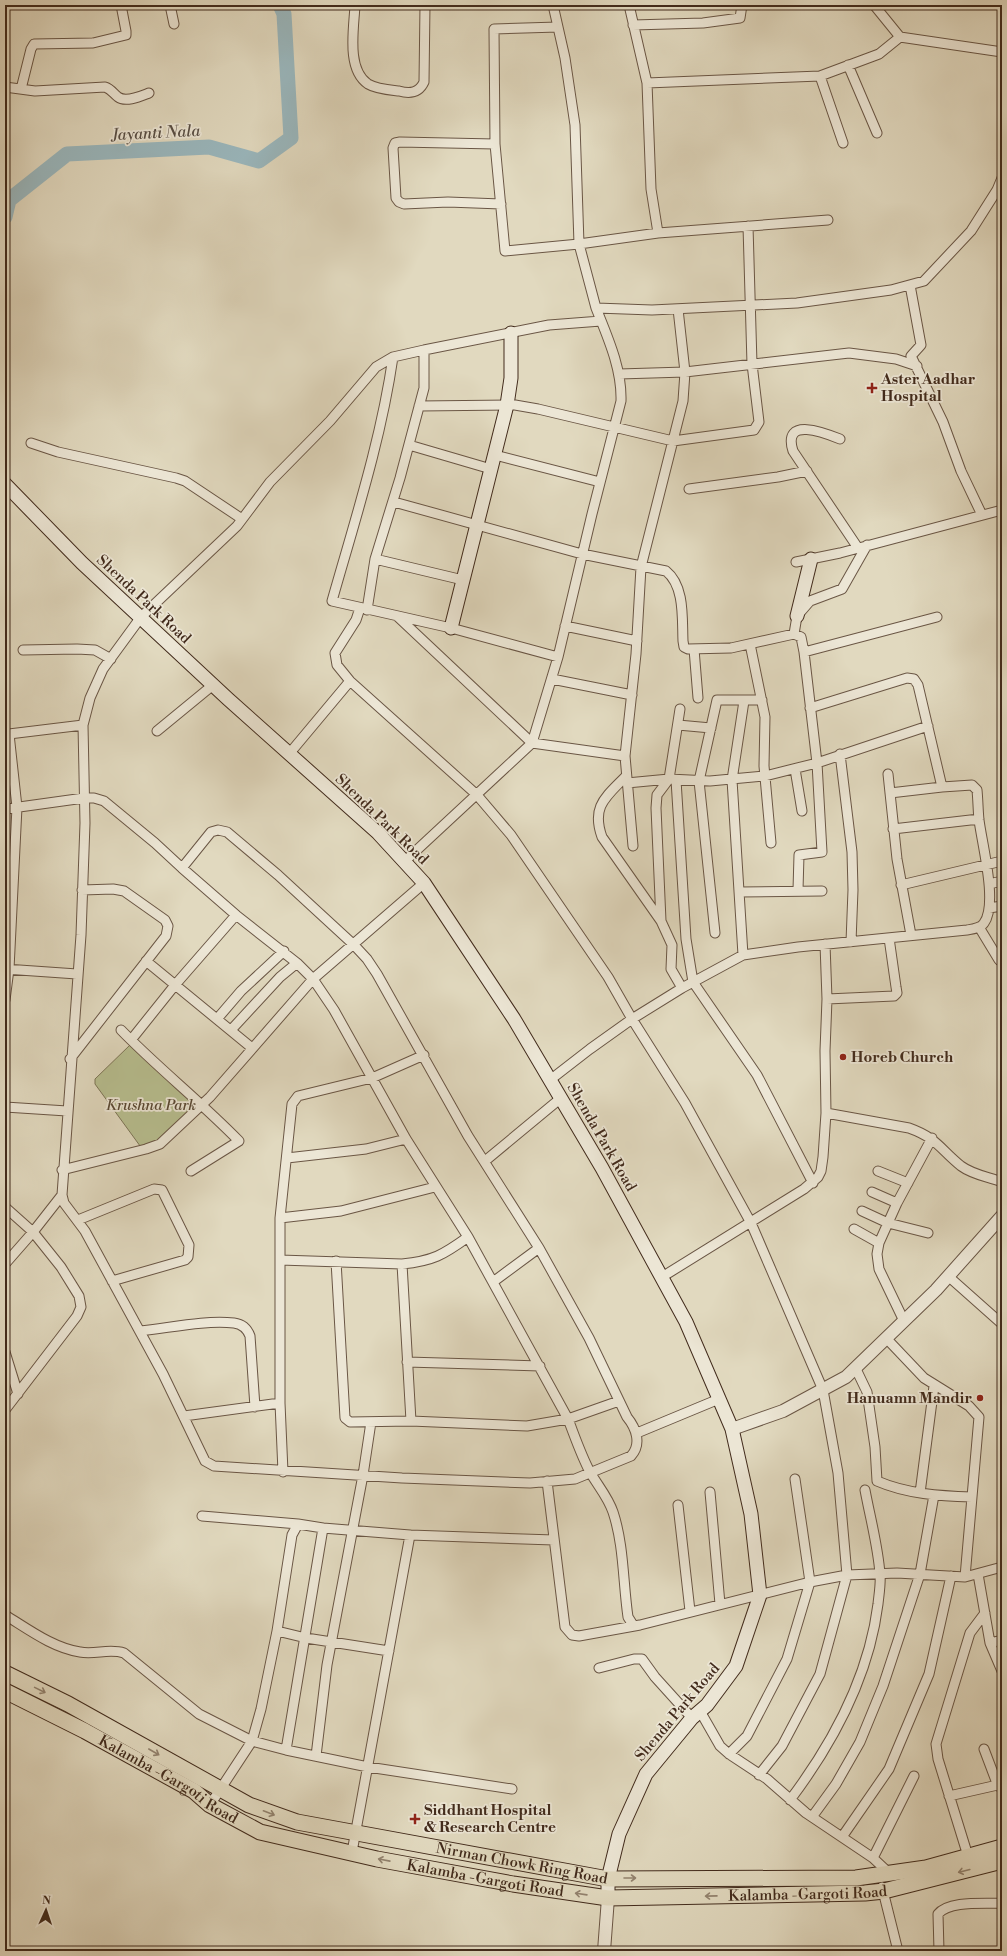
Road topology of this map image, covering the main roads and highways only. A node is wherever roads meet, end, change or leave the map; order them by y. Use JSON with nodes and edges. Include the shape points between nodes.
{"nodes":[{"id":1,"x":511,"y":333,"type":"road end"},
{"id":2,"x":5,"y":484,"type":"edge"},
{"id":3,"x":811,"y":559,"type":"road end"},
{"id":4,"x":797,"y":616,"type":"road end"},
{"id":5,"x":451,"y":628,"type":"road end"},
{"id":6,"x":5,"y":1673,"type":"edge"},
{"id":7,"x":5,"y":1691,"type":"edge"},
{"id":8,"x":1002,"y":1847,"type":"edge"},
{"id":9,"x":1002,"y":1861,"type":"edge"},
{"id":10,"x":608,"y":1878,"type":"junction"},
{"id":11,"x":608,"y":1898,"type":"junction"}],
"edges":[{"from":1,"to":5,"type":"main road","via":[[511,378],[507,405]]},
{"from":2,"to":10,"type":"main road","name":"Shenda Park Road","via":[[82,563],[378,833],[424,883],[514,1019],[602,1168],[686,1322],[732,1429],[751,1514],[760,1595],[736,1666],[707,1705],[696,1714],[646,1774],[619,1834]]},
{"from":3,"to":4,"type":"main road"},
{"from":6,"to":10,"type":"main road","name":"Nirman Chowk Ring Road","one_way":true,"via":[[68,1704],[249,1805],[272,1815],[297,1822]]},
{"from":11,"to":7,"type":"main road","name":"Kalamba -Gargoti Road","one_way":true,"via":[[513,1884],[260,1832],[210,1805],[194,1791],[85,1731]]},
{"from":10,"to":8,"type":"main road","name":"Nirman Chowk Ring Road","one_way":true,"via":[[856,1878],[926,1868]]},
{"from":9,"to":11,"type":"main road","name":"Kalamba -Gargoti Road","one_way":true,"via":[[884,1891],[857,1894]]},
{"from":10,"to":11,"type":"main road","name":"Shenda Park Road"}]}
